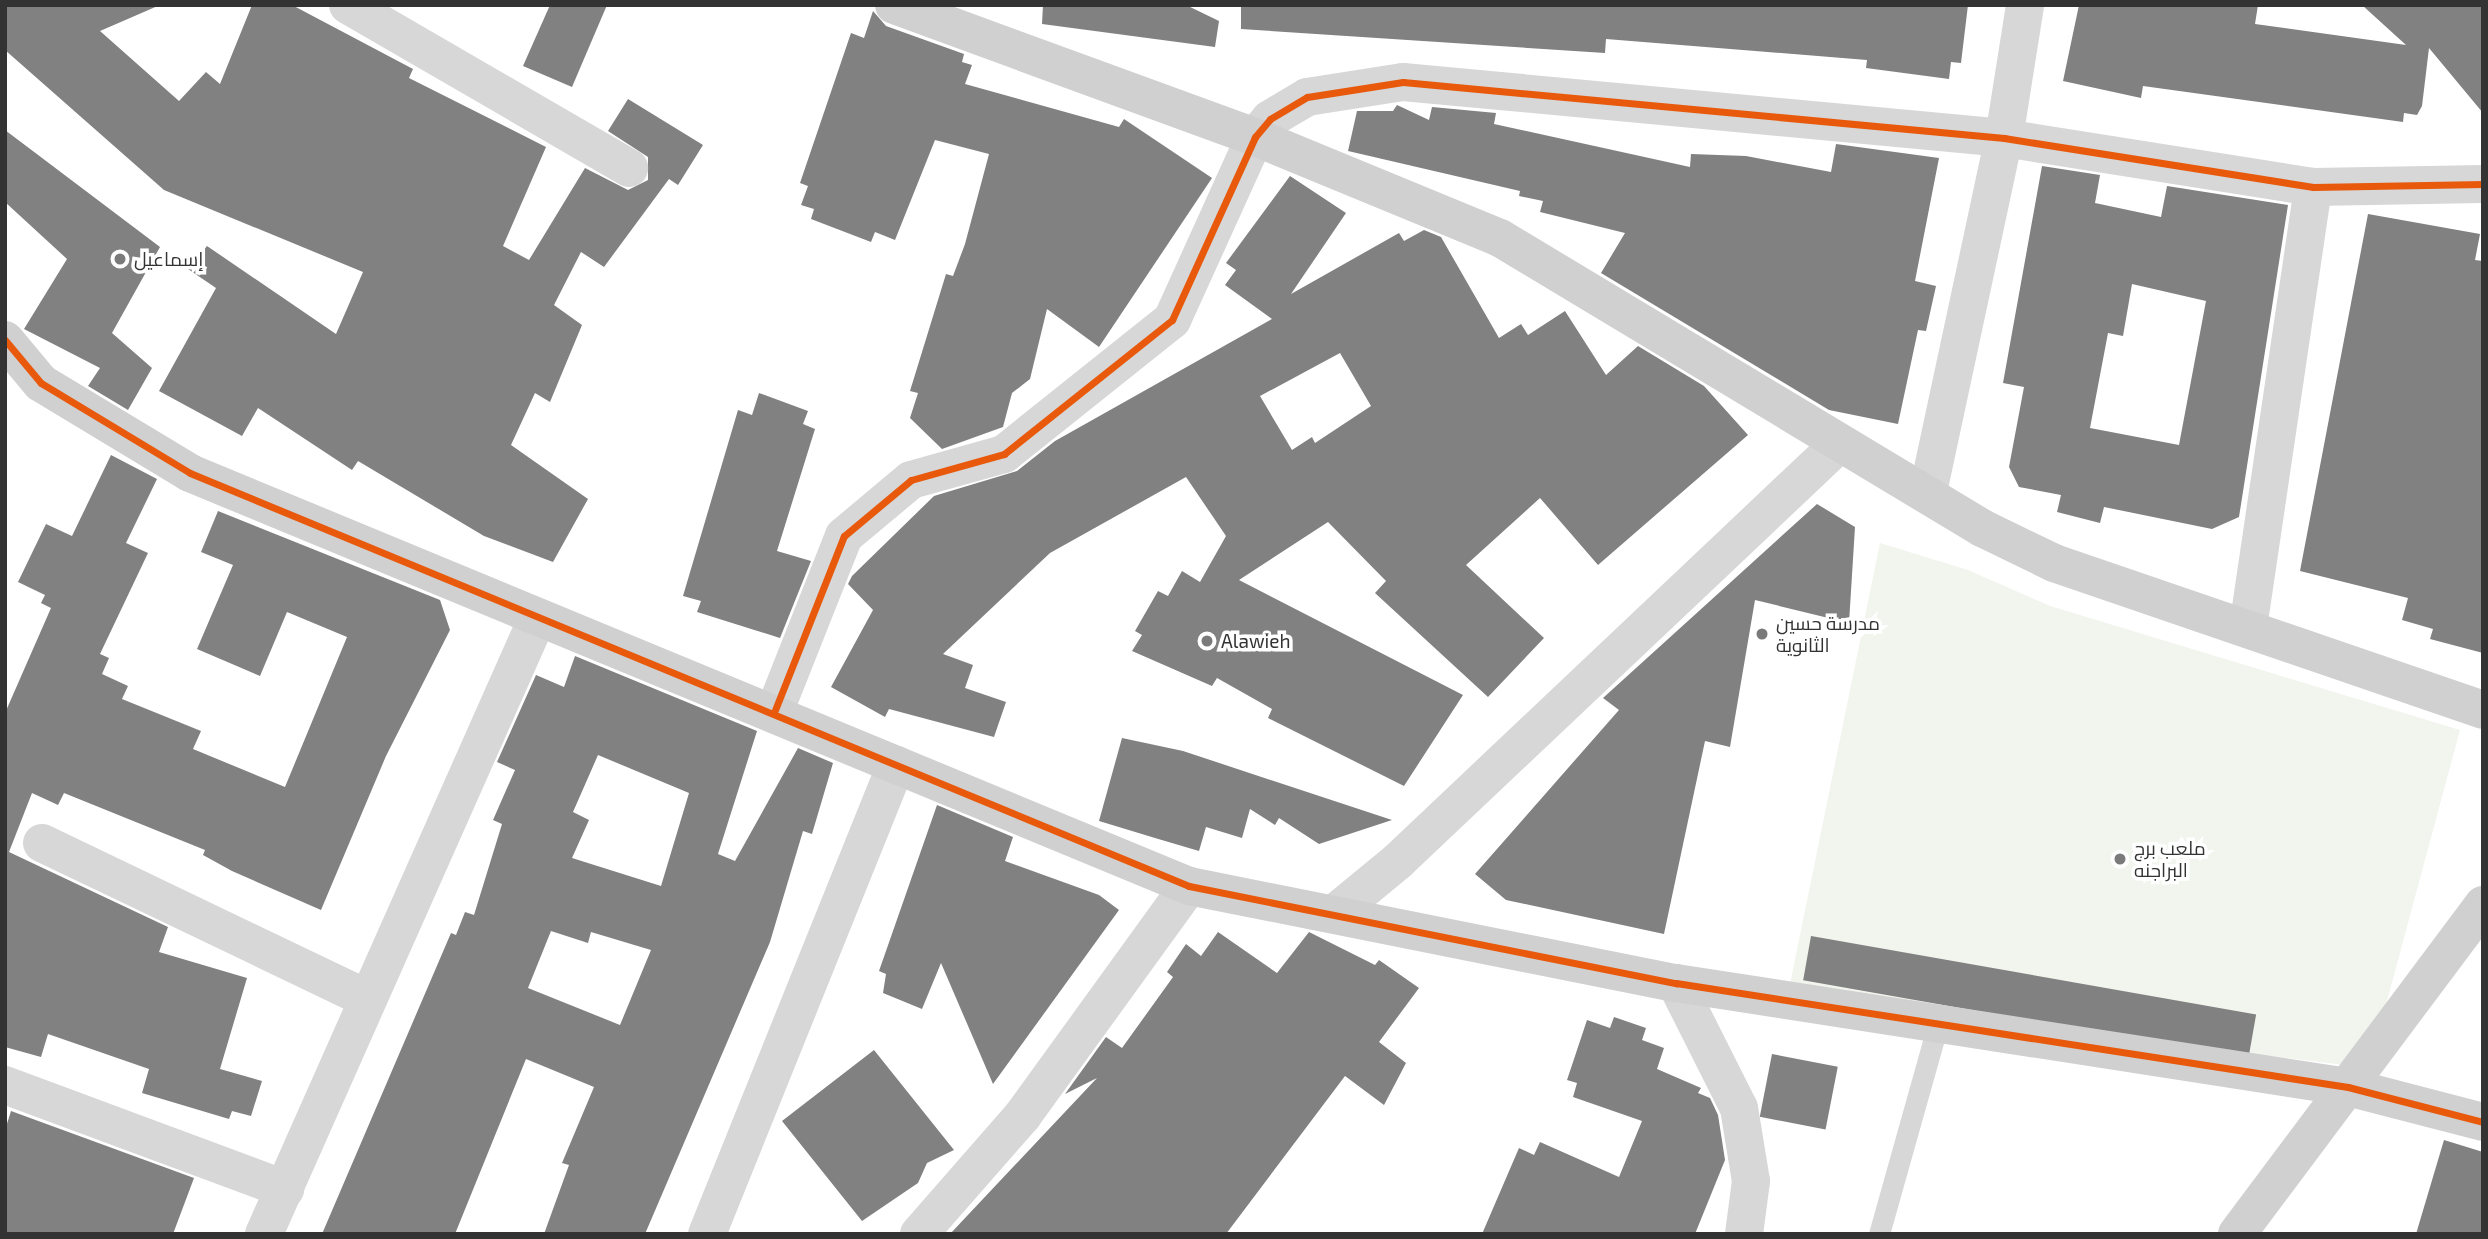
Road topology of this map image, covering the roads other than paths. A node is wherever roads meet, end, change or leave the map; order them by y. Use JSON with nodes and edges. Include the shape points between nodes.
{"nodes":[{"id":1,"x":348,"y":5,"type":"edge"},
{"id":2,"x":894,"y":5,"type":"edge"},
{"id":3,"x":2025,"y":5,"type":"edge"},
{"id":4,"x":1255,"y":137,"type":"junction"},
{"id":5,"x":2004,"y":138,"type":"junction"},
{"id":6,"x":629,"y":168,"type":"dead end"},
{"id":7,"x":2483,"y":184,"type":"edge"},
{"id":8,"x":2314,"y":187,"type":"junction"},
{"id":9,"x":5,"y":340,"type":"edge"},
{"id":10,"x":1840,"y":443,"type":"junction"},
{"id":11,"x":1928,"y":492,"type":"junction"},
{"id":12,"x":537,"y":619,"type":"junction"},
{"id":13,"x":2248,"y":628,"type":"junction"},
{"id":14,"x":775,"y":710,"type":"junction"},
{"id":15,"x":2483,"y":710,"type":"edge"},
{"id":16,"x":896,"y":765,"type":"junction"},
{"id":17,"x":42,"y":843,"type":"dead end"},
{"id":18,"x":1189,"y":886,"type":"junction"},
{"id":19,"x":2483,"y":905,"type":"edge"},
{"id":20,"x":1335,"y":913,"type":"junction"},
{"id":21,"x":1676,"y":983,"type":"junction"},
{"id":22,"x":364,"y":997,"type":"junction"},
{"id":23,"x":1938,"y":1024,"type":"junction"},
{"id":24,"x":5,"y":1085,"type":"edge"},
{"id":25,"x":2348,"y":1087,"type":"junction"},
{"id":26,"x":2483,"y":1122,"type":"edge"},
{"id":27,"x":285,"y":1189,"type":"junction"},
{"id":28,"x":264,"y":1234,"type":"edge"},
{"id":29,"x":707,"y":1234,"type":"edge"},
{"id":30,"x":919,"y":1234,"type":"edge"},
{"id":31,"x":1744,"y":1234,"type":"edge"},
{"id":32,"x":1879,"y":1234,"type":"edge"},
{"id":33,"x":2237,"y":1234,"type":"edge"}],
"edges":[{"from":1,"to":6,"type":"street"},
{"from":2,"to":4,"type":"street"},
{"from":3,"to":5,"type":"street"},
{"from":4,"to":5,"type":"street","via":[[1270,119],[1307,97],[1403,82]]},
{"from":4,"to":10,"type":"street","via":[[1500,238]]},
{"from":4,"to":14,"type":"street","via":[[1172,320],[1004,454],[911,481],[844,536]]},
{"from":5,"to":8,"type":"street"},
{"from":5,"to":11,"type":"street"},
{"from":7,"to":8,"type":"street"},
{"from":8,"to":13,"type":"street"},
{"from":9,"to":12,"type":"street","via":[[40,383],[190,473]]},
{"from":10,"to":11,"type":"street"},
{"from":10,"to":20,"type":"street","via":[[1398,861]]},
{"from":11,"to":13,"type":"street","via":[[1982,528],[2054,563]]},
{"from":12,"to":14,"type":"street"},
{"from":12,"to":22,"type":"street"},
{"from":13,"to":15,"type":"street"},
{"from":14,"to":16,"type":"street"},
{"from":16,"to":18,"type":"street"},
{"from":16,"to":29,"type":"street"},
{"from":17,"to":22,"type":"street"},
{"from":18,"to":20,"type":"street"},
{"from":18,"to":30,"type":"street","via":[[1023,1115]]},
{"from":19,"to":25,"type":"street"},
{"from":20,"to":21,"type":"street"},
{"from":21,"to":23,"type":"street"},
{"from":21,"to":31,"type":"street","via":[[1739,1108],[1751,1181]]},
{"from":22,"to":27,"type":"street"},
{"from":23,"to":25,"type":"street"},
{"from":23,"to":32,"type":"lane"},
{"from":24,"to":27,"type":"street"},
{"from":25,"to":26,"type":"street"},
{"from":25,"to":33,"type":"street"},
{"from":27,"to":28,"type":"street"}]}
